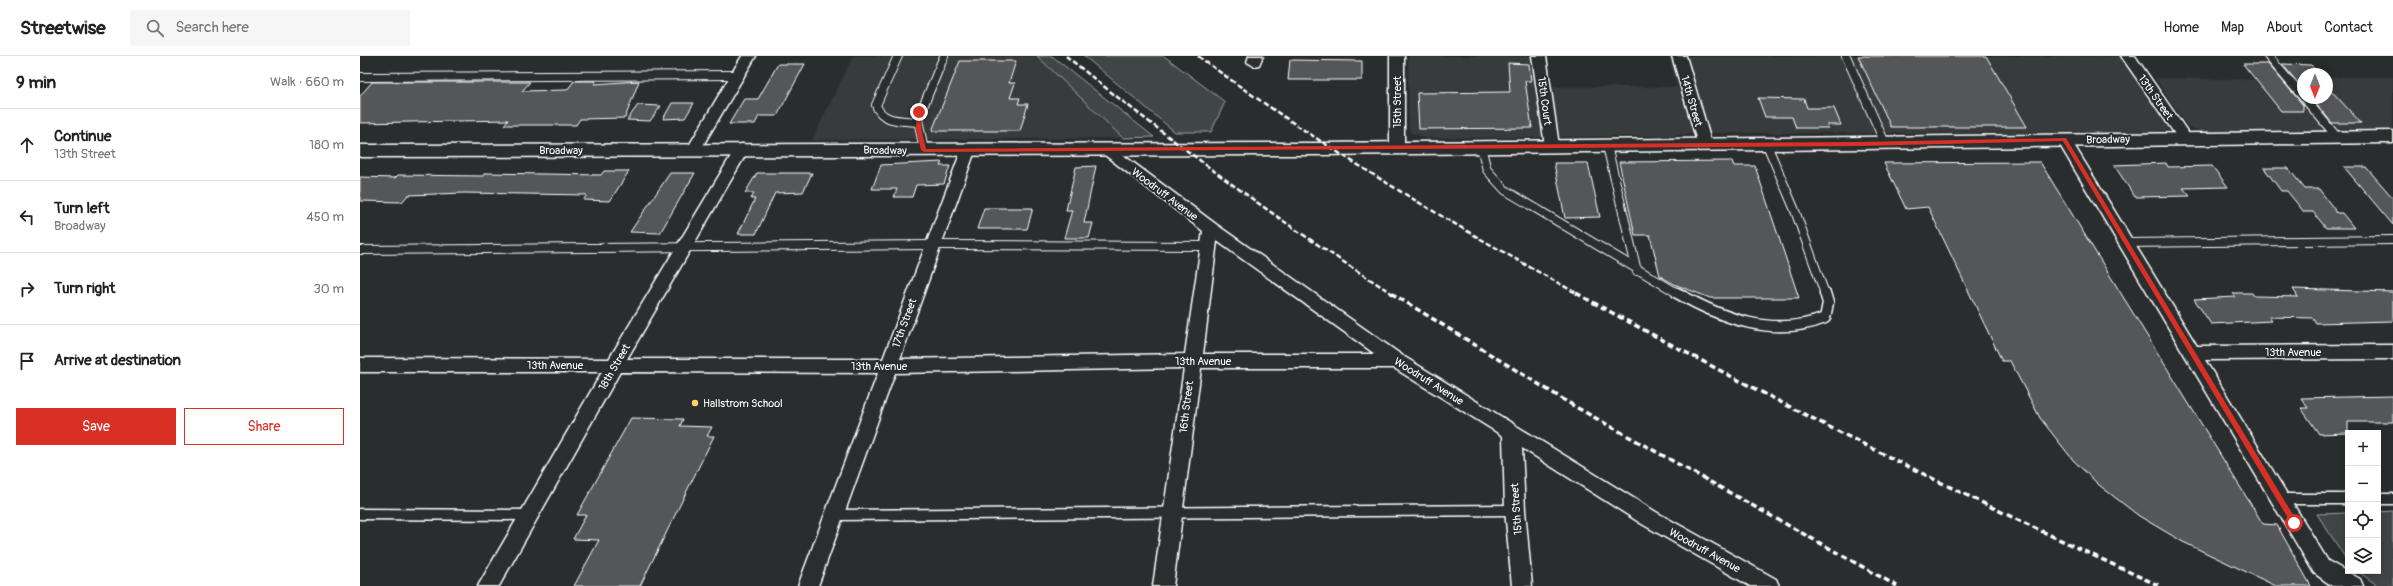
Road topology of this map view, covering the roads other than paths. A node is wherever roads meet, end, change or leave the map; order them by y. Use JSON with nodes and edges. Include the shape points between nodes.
{"nodes":[{"id":1,"x":749,"y":56,"type":"edge"},
{"id":2,"x":898,"y":56,"type":"edge"},
{"id":3,"x":944,"y":56,"type":"edge"},
{"id":4,"x":1397,"y":56,"type":"edge"},
{"id":5,"x":1539,"y":56,"type":"edge"},
{"id":6,"x":1679,"y":56,"type":"edge"},
{"id":7,"x":1846,"y":56,"type":"edge"},
{"id":8,"x":2128,"y":56,"type":"edge"},
{"id":9,"x":2268,"y":56,"type":"edge"},
{"id":10,"x":738,"y":75,"type":"junction"},
{"id":11,"x":360,"y":77,"type":"edge"},
{"id":12,"x":2297,"y":91,"type":"edge"},
{"id":13,"x":2308,"y":104,"type":"edge"},
{"id":14,"x":918,"y":122,"type":"junction"},
{"id":15,"x":2184,"y":137,"type":"junction"},
{"id":16,"x":2337,"y":137,"type":"junction"},
{"id":17,"x":2393,"y":137,"type":"edge"},
{"id":18,"x":2064,"y":140,"type":"junction"},
{"id":19,"x":1885,"y":143,"type":"junction"},
{"id":20,"x":1705,"y":145,"type":"junction"},
{"id":21,"x":1768,"y":145,"type":"junction"},
{"id":22,"x":1552,"y":146,"type":"junction"},
{"id":23,"x":1607,"y":146,"type":"junction"},
{"id":24,"x":1480,"y":147,"type":"junction"},
{"id":25,"x":1397,"y":148,"type":"junction"},
{"id":26,"x":694,"y":149,"type":"junction"},
{"id":27,"x":742,"y":149,"type":"junction"},
{"id":28,"x":1106,"y":149,"type":"junction"},
{"id":29,"x":924,"y":150,"type":"junction"},
{"id":30,"x":360,"y":151,"type":"edge"},
{"id":31,"x":968,"y":151,"type":"junction"},
{"id":32,"x":1210,"y":238,"type":"junction"},
{"id":33,"x":2393,"y":240,"type":"edge"},
{"id":34,"x":2126,"y":243,"type":"junction"},
{"id":35,"x":933,"y":245,"type":"junction"},
{"id":36,"x":682,"y":248,"type":"junction"},
{"id":37,"x":360,"y":250,"type":"edge"},
{"id":38,"x":1637,"y":271,"type":"junction"},
{"id":39,"x":2393,"y":352,"type":"edge"},
{"id":40,"x":2192,"y":353,"type":"junction"},
{"id":41,"x":1192,"y":361,"type":"junction"},
{"id":42,"x":1397,"y":361,"type":"junction"},
{"id":43,"x":360,"y":364,"type":"edge"},
{"id":44,"x":616,"y":365,"type":"junction"},
{"id":45,"x":887,"y":366,"type":"junction"},
{"id":46,"x":1512,"y":432,"type":"junction"},
{"id":47,"x":2281,"y":499,"type":"junction"},
{"id":48,"x":2345,"y":499,"type":"edge"},
{"id":49,"x":2381,"y":499,"type":"edge"},
{"id":50,"x":2393,"y":499,"type":"edge"},
{"id":51,"x":1515,"y":510,"type":"junction"},
{"id":52,"x":1172,"y":512,"type":"junction"},
{"id":53,"x":360,"y":514,"type":"edge"},
{"id":54,"x":529,"y":515,"type":"junction"},
{"id":55,"x":834,"y":515,"type":"junction"},
{"id":56,"x":488,"y":586,"type":"edge"},
{"id":57,"x":808,"y":586,"type":"edge"},
{"id":58,"x":1163,"y":586,"type":"edge"},
{"id":59,"x":1522,"y":586,"type":"edge"},
{"id":60,"x":1769,"y":586,"type":"edge"},
{"id":61,"x":2353,"y":586,"type":"edge"}],
"edges":[{"from":1,"to":10,"type":"street"},
{"from":2,"to":14,"type":"lane","via":[[876,105],[876,111],[880,116]]},
{"from":3,"to":14,"type":"lane","via":[[919,112]]},
{"from":4,"to":25,"type":"street","name":"15th Street"},
{"from":5,"to":22,"type":"street","name":"15th Court"},
{"from":6,"to":20,"type":"street","name":"14th Street"},
{"from":7,"to":19,"type":"lane"},
{"from":8,"to":15,"type":"street","name":"13th Street"},
{"from":9,"to":12,"type":"lane"},
{"from":10,"to":11,"type":"lane"},
{"from":10,"to":26,"type":"street"},
{"from":13,"to":16,"type":"lane"},
{"from":14,"to":29,"type":"lane"},
{"from":15,"to":16,"type":"main road","name":"Broadway"},
{"from":15,"to":18,"type":"main road","name":"Broadway"},
{"from":16,"to":17,"type":"main road","name":"Broadway"},
{"from":18,"to":19,"type":"main road","name":"Broadway"},
{"from":18,"to":34,"type":"street"},
{"from":19,"to":21,"type":"main road","name":"Broadway"},
{"from":20,"to":21,"type":"main road","name":"Broadway"},
{"from":20,"to":23,"type":"main road","name":"Broadway"},
{"from":21,"to":38,"type":"lane","via":[[1828,303],[1825,318],[1806,326],[1784,329],[1749,324],[1681,297]]},
{"from":22,"to":23,"type":"main road","name":"Broadway"},
{"from":22,"to":24,"type":"main road","name":"Broadway"},
{"from":23,"to":38,"type":"lane"},
{"from":24,"to":25,"type":"main road","name":"Broadway"},
{"from":24,"to":38,"type":"lane","via":[[1484,169],[1496,182],[1523,202]]},
{"from":25,"to":28,"type":"main road","name":"Broadway"},
{"from":26,"to":27,"type":"main road","name":"Broadway"},
{"from":26,"to":30,"type":"main road","name":"Broadway"},
{"from":27,"to":29,"type":"main road","name":"Broadway"},
{"from":27,"to":36,"type":"street","name":"18th Street"},
{"from":28,"to":31,"type":"main road","name":"Broadway"},
{"from":28,"to":32,"type":"street","name":"Woodruff Avenue"},
{"from":29,"to":31,"type":"main road","name":"Broadway"},
{"from":31,"to":35,"type":"street","name":"17th Street"},
{"from":32,"to":35,"type":"lane"},
{"from":32,"to":41,"type":"street","name":"16th Street"},
{"from":32,"to":42,"type":"street","name":"Woodruff Avenue"},
{"from":33,"to":34,"type":"lane"},
{"from":34,"to":40,"type":"street"},
{"from":35,"to":36,"type":"lane"},
{"from":35,"to":45,"type":"street","name":"17th Street"},
{"from":36,"to":37,"type":"lane"},
{"from":36,"to":44,"type":"street","name":"18th Street"},
{"from":39,"to":40,"type":"street","name":"13th Avenue"},
{"from":40,"to":47,"type":"street"},
{"from":41,"to":42,"type":"street","name":"13th Avenue"},
{"from":41,"to":45,"type":"street","name":"13th Avenue"},
{"from":41,"to":52,"type":"street","name":"16th Street"},
{"from":42,"to":46,"type":"street","name":"Woodruff Avenue"},
{"from":43,"to":44,"type":"street","name":"13th Avenue"},
{"from":44,"to":45,"type":"street","name":"13th Avenue"},
{"from":44,"to":54,"type":"street","name":"18th Street"},
{"from":45,"to":55,"type":"street","name":"17th Street"},
{"from":46,"to":51,"type":"street","name":"15th Street"},
{"from":46,"to":60,"type":"street","name":"Woodruff Avenue","via":[[1649,518]]},
{"from":47,"to":48,"type":"lane"},
{"from":47,"to":61,"type":"street","via":[[2321,567]]},
{"from":49,"to":50,"type":"lane"},
{"from":51,"to":52,"type":"lane"},
{"from":51,"to":59,"type":"street","name":"15th Street"},
{"from":52,"to":55,"type":"lane"},
{"from":52,"to":58,"type":"street","name":"16th Street"},
{"from":53,"to":54,"type":"lane"},
{"from":54,"to":56,"type":"street","name":"18th Street"},
{"from":55,"to":57,"type":"street","name":"17th Street"}]}
